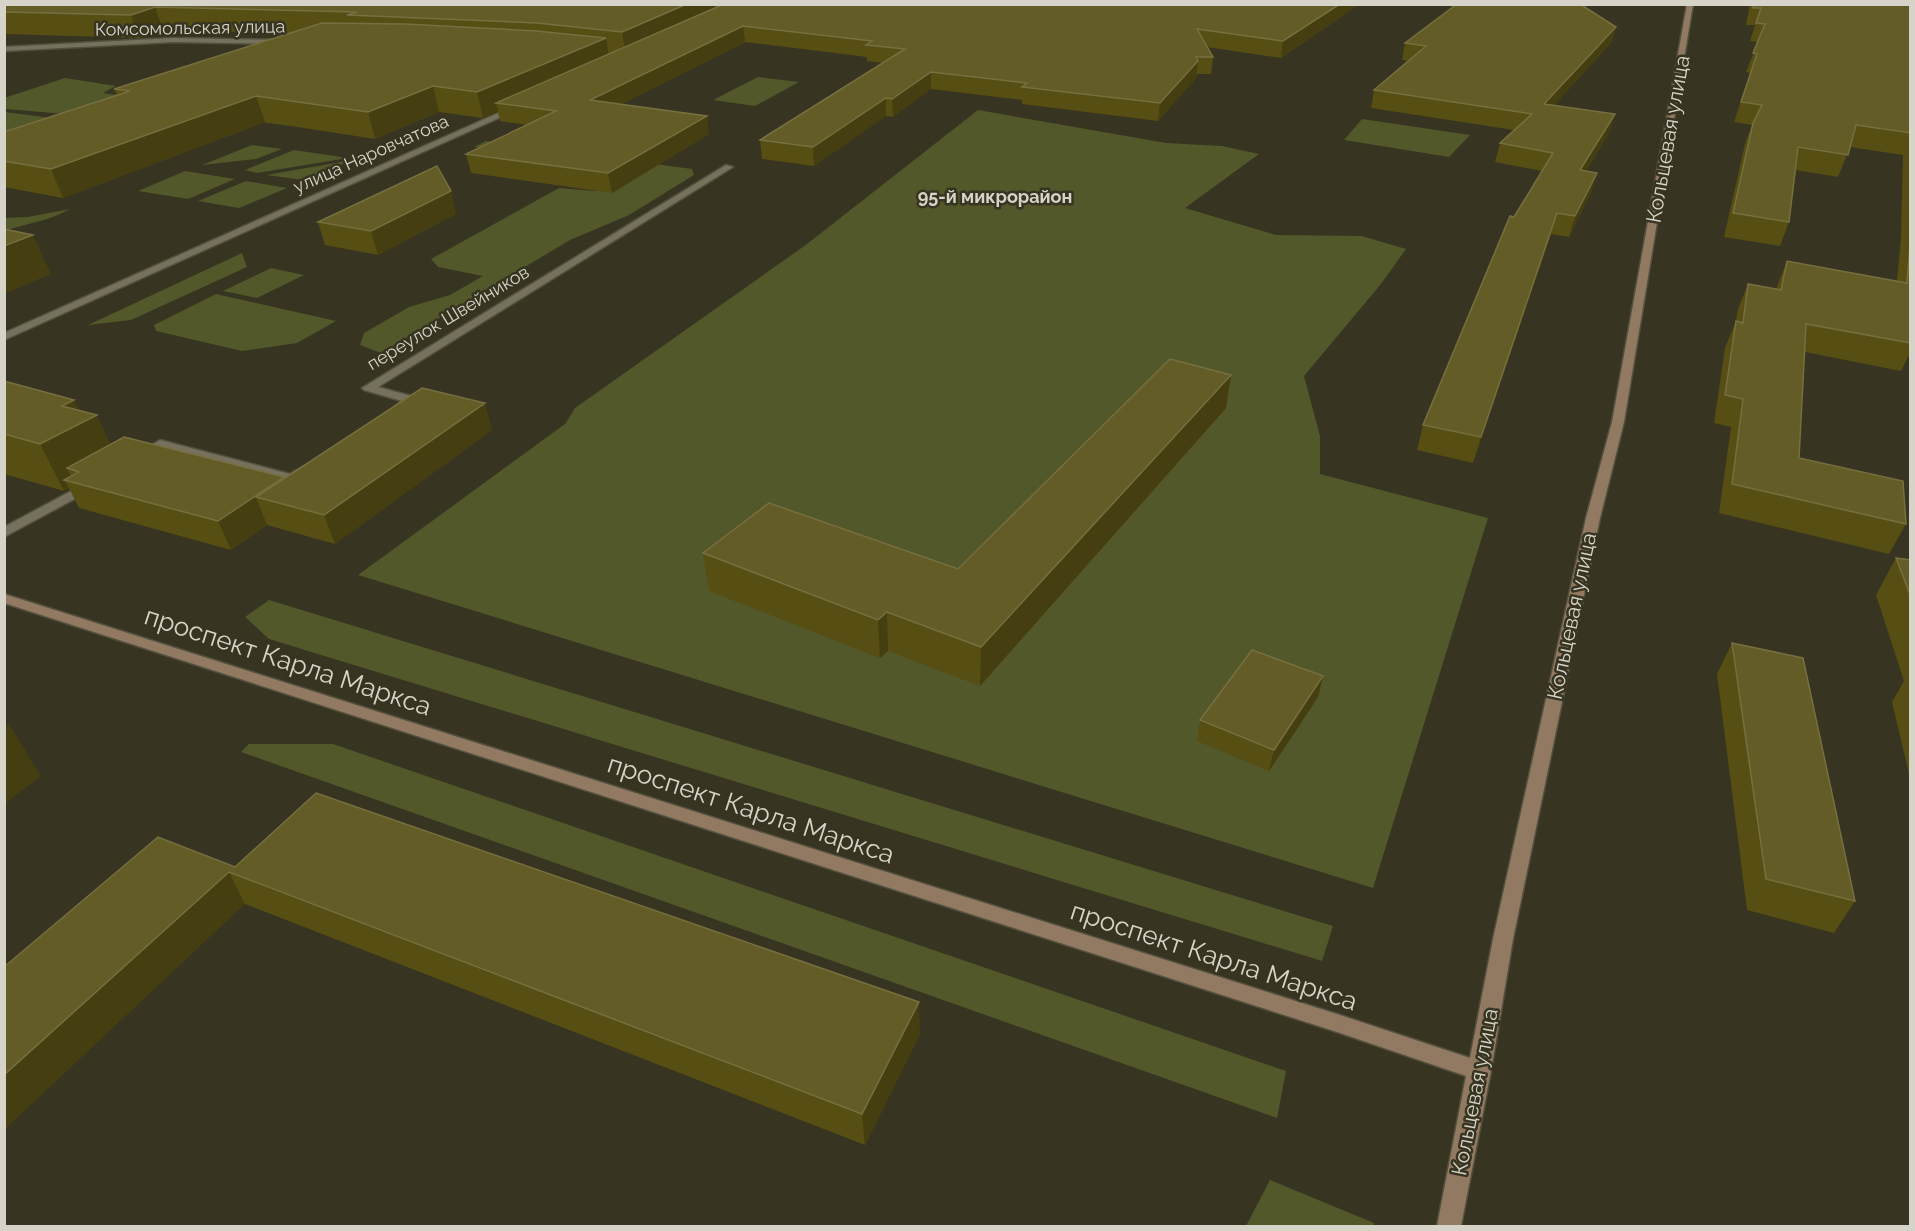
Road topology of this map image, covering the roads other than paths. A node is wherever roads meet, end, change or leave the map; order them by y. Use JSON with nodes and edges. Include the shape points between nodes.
{"nodes":[{"id":1,"x":1690,"y":4,"type":"edge"},
{"id":2,"x":291,"y":42,"type":"edge"},
{"id":3,"x":4,"y":49,"type":"edge"},
{"id":4,"x":529,"y":103,"type":"edge"},
{"id":5,"x":729,"y":167,"type":"dead end"},
{"id":6,"x":4,"y":337,"type":"edge"},
{"id":7,"x":391,"y":413,"type":"edge"},
{"id":8,"x":129,"y":462,"type":"edge"},
{"id":9,"x":312,"y":465,"type":"edge"},
{"id":10,"x":98,"y":480,"type":"edge"},
{"id":11,"x":4,"y":533,"type":"edge"},
{"id":12,"x":4,"y":598,"type":"edge"},
{"id":13,"x":1480,"y":1071,"type":"junction"},
{"id":14,"x":1449,"y":1227,"type":"edge"}],
"edges":[{"from":1,"to":13,"type":"main road","name":"Кольцевая улица","via":[[1618,422],[1593,518],[1503,939]]},
{"from":2,"to":3,"type":"street","name":"Комсомольская улица","via":[[173,40]]},
{"from":4,"to":6,"type":"street","name":"улица Наровчатова"},
{"from":5,"to":7,"type":"street","name":"переулок Швейников","via":[[368,388],[411,400]]},
{"from":8,"to":9,"type":"street","via":[[160,444],[292,478]]},
{"from":10,"to":11,"type":"street"},
{"from":12,"to":13,"type":"main road","name":"проспект Карла Маркса"},
{"from":13,"to":14,"type":"main road","name":"Кольцевая улица"}]}
